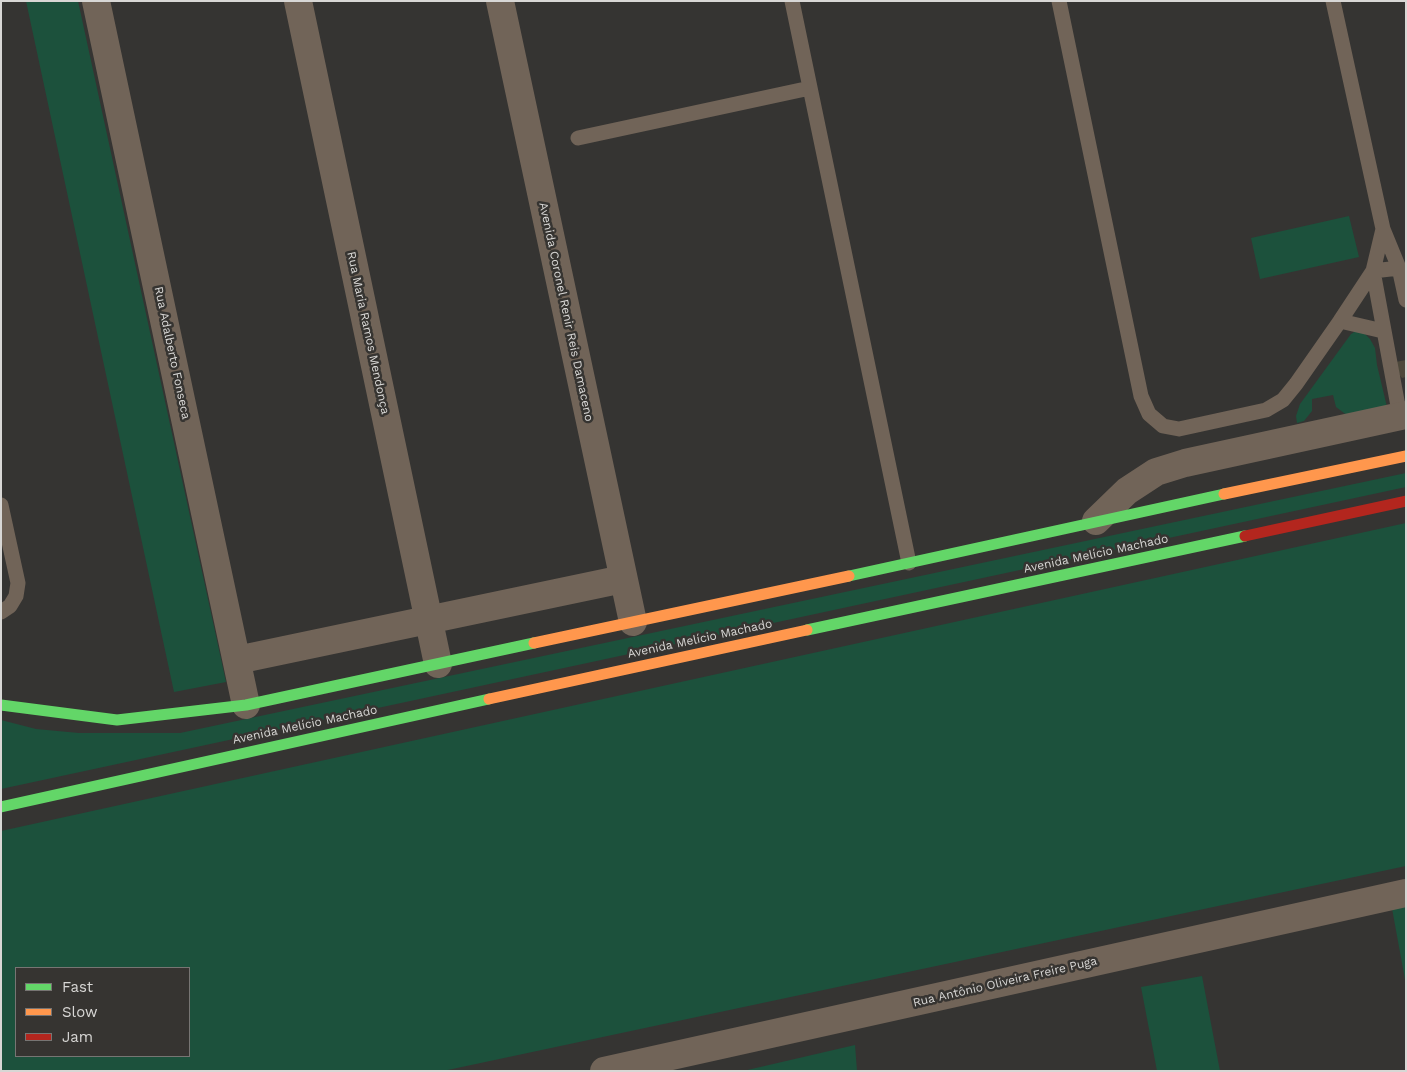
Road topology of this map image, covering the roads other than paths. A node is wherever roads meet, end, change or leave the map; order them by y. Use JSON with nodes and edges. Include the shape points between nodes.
{"nodes":[{"id":1,"x":96,"y":1,"type":"edge"},
{"id":2,"x":298,"y":1,"type":"edge"},
{"id":3,"x":500,"y":1,"type":"edge"},
{"id":4,"x":792,"y":1,"type":"edge"},
{"id":5,"x":1059,"y":1,"type":"edge"},
{"id":6,"x":1333,"y":1,"type":"edge"},
{"id":7,"x":810,"y":88,"type":"junction"},
{"id":8,"x":578,"y":138,"type":"dead end"},
{"id":9,"x":1384,"y":229,"type":"junction"},
{"id":10,"x":1402,"y":270,"type":"edge"},
{"id":11,"x":1372,"y":271,"type":"junction"},
{"id":12,"x":1406,"y":300,"type":"edge"},
{"id":13,"x":1340,"y":322,"type":"junction"},
{"id":14,"x":1383,"y":331,"type":"junction"},
{"id":15,"x":1403,"y":416,"type":"edge"},
{"id":16,"x":1406,"y":456,"type":"edge"},
{"id":17,"x":1406,"y":501,"type":"edge"},
{"id":18,"x":1,"y":505,"type":"edge"},
{"id":19,"x":1096,"y":521,"type":"junction"},
{"id":20,"x":909,"y":563,"type":"junction"},
{"id":21,"x":623,"y":579,"type":"junction"},
{"id":22,"x":1,"y":612,"type":"edge"},
{"id":23,"x":428,"y":620,"type":"junction"},
{"id":24,"x":632,"y":622,"type":"junction"},
{"id":25,"x":237,"y":660,"type":"junction"},
{"id":26,"x":438,"y":664,"type":"junction"},
{"id":27,"x":1,"y":705,"type":"edge"},
{"id":28,"x":246,"y":705,"type":"junction"},
{"id":29,"x":1,"y":807,"type":"edge"},
{"id":30,"x":1406,"y":893,"type":"edge"},
{"id":31,"x":604,"y":1071,"type":"edge"}],
"edges":[{"from":1,"to":25,"type":"street","name":"Rua Adalberto Fonseca"},
{"from":2,"to":23,"type":"street","name":"Rua Maria Ramos Mendonça"},
{"from":3,"to":21,"type":"street","name":"Avenida Coronel Renir Reis Damaceno"},
{"from":4,"to":7,"type":"lane"},
{"from":5,"to":13,"type":"lane","via":[[1139,386],[1149,414],[1163,426],[1179,429],[1266,410],[1290,392]]},
{"from":6,"to":9,"type":"lane"},
{"from":7,"to":8,"type":"lane"},
{"from":7,"to":20,"type":"lane"},
{"from":9,"to":10,"type":"lane"},
{"from":9,"to":11,"type":"lane"},
{"from":10,"to":11,"type":"lane"},
{"from":10,"to":12,"type":"lane"},
{"from":11,"to":13,"type":"lane"},
{"from":11,"to":14,"type":"lane"},
{"from":13,"to":14,"type":"lane"},
{"from":14,"to":15,"type":"lane"},
{"from":15,"to":19,"type":"street","via":[[1156,472],[1127,491]]},
{"from":16,"to":19,"type":"main road"},
{"from":17,"to":29,"type":"main road","name":"Avenida Melício Machado"},
{"from":18,"to":22,"type":"lane","via":[[18,583],[16,596]]},
{"from":19,"to":20,"type":"main road"},
{"from":20,"to":24,"type":"main road"},
{"from":21,"to":23,"type":"street"},
{"from":21,"to":24,"type":"street","name":"Avenida Coronel Renir Reis Damaceno"},
{"from":23,"to":25,"type":"street"},
{"from":23,"to":26,"type":"street","name":"Rua Maria Ramos Mendonça"},
{"from":24,"to":26,"type":"main road"},
{"from":25,"to":28,"type":"street","name":"Rua Adalberto Fonseca"},
{"from":26,"to":28,"type":"main road"},
{"from":27,"to":28,"type":"main road","via":[[117,720]]},
{"from":30,"to":31,"type":"street","name":"Rua Antônio Oliveira Freire Puga"}]}
